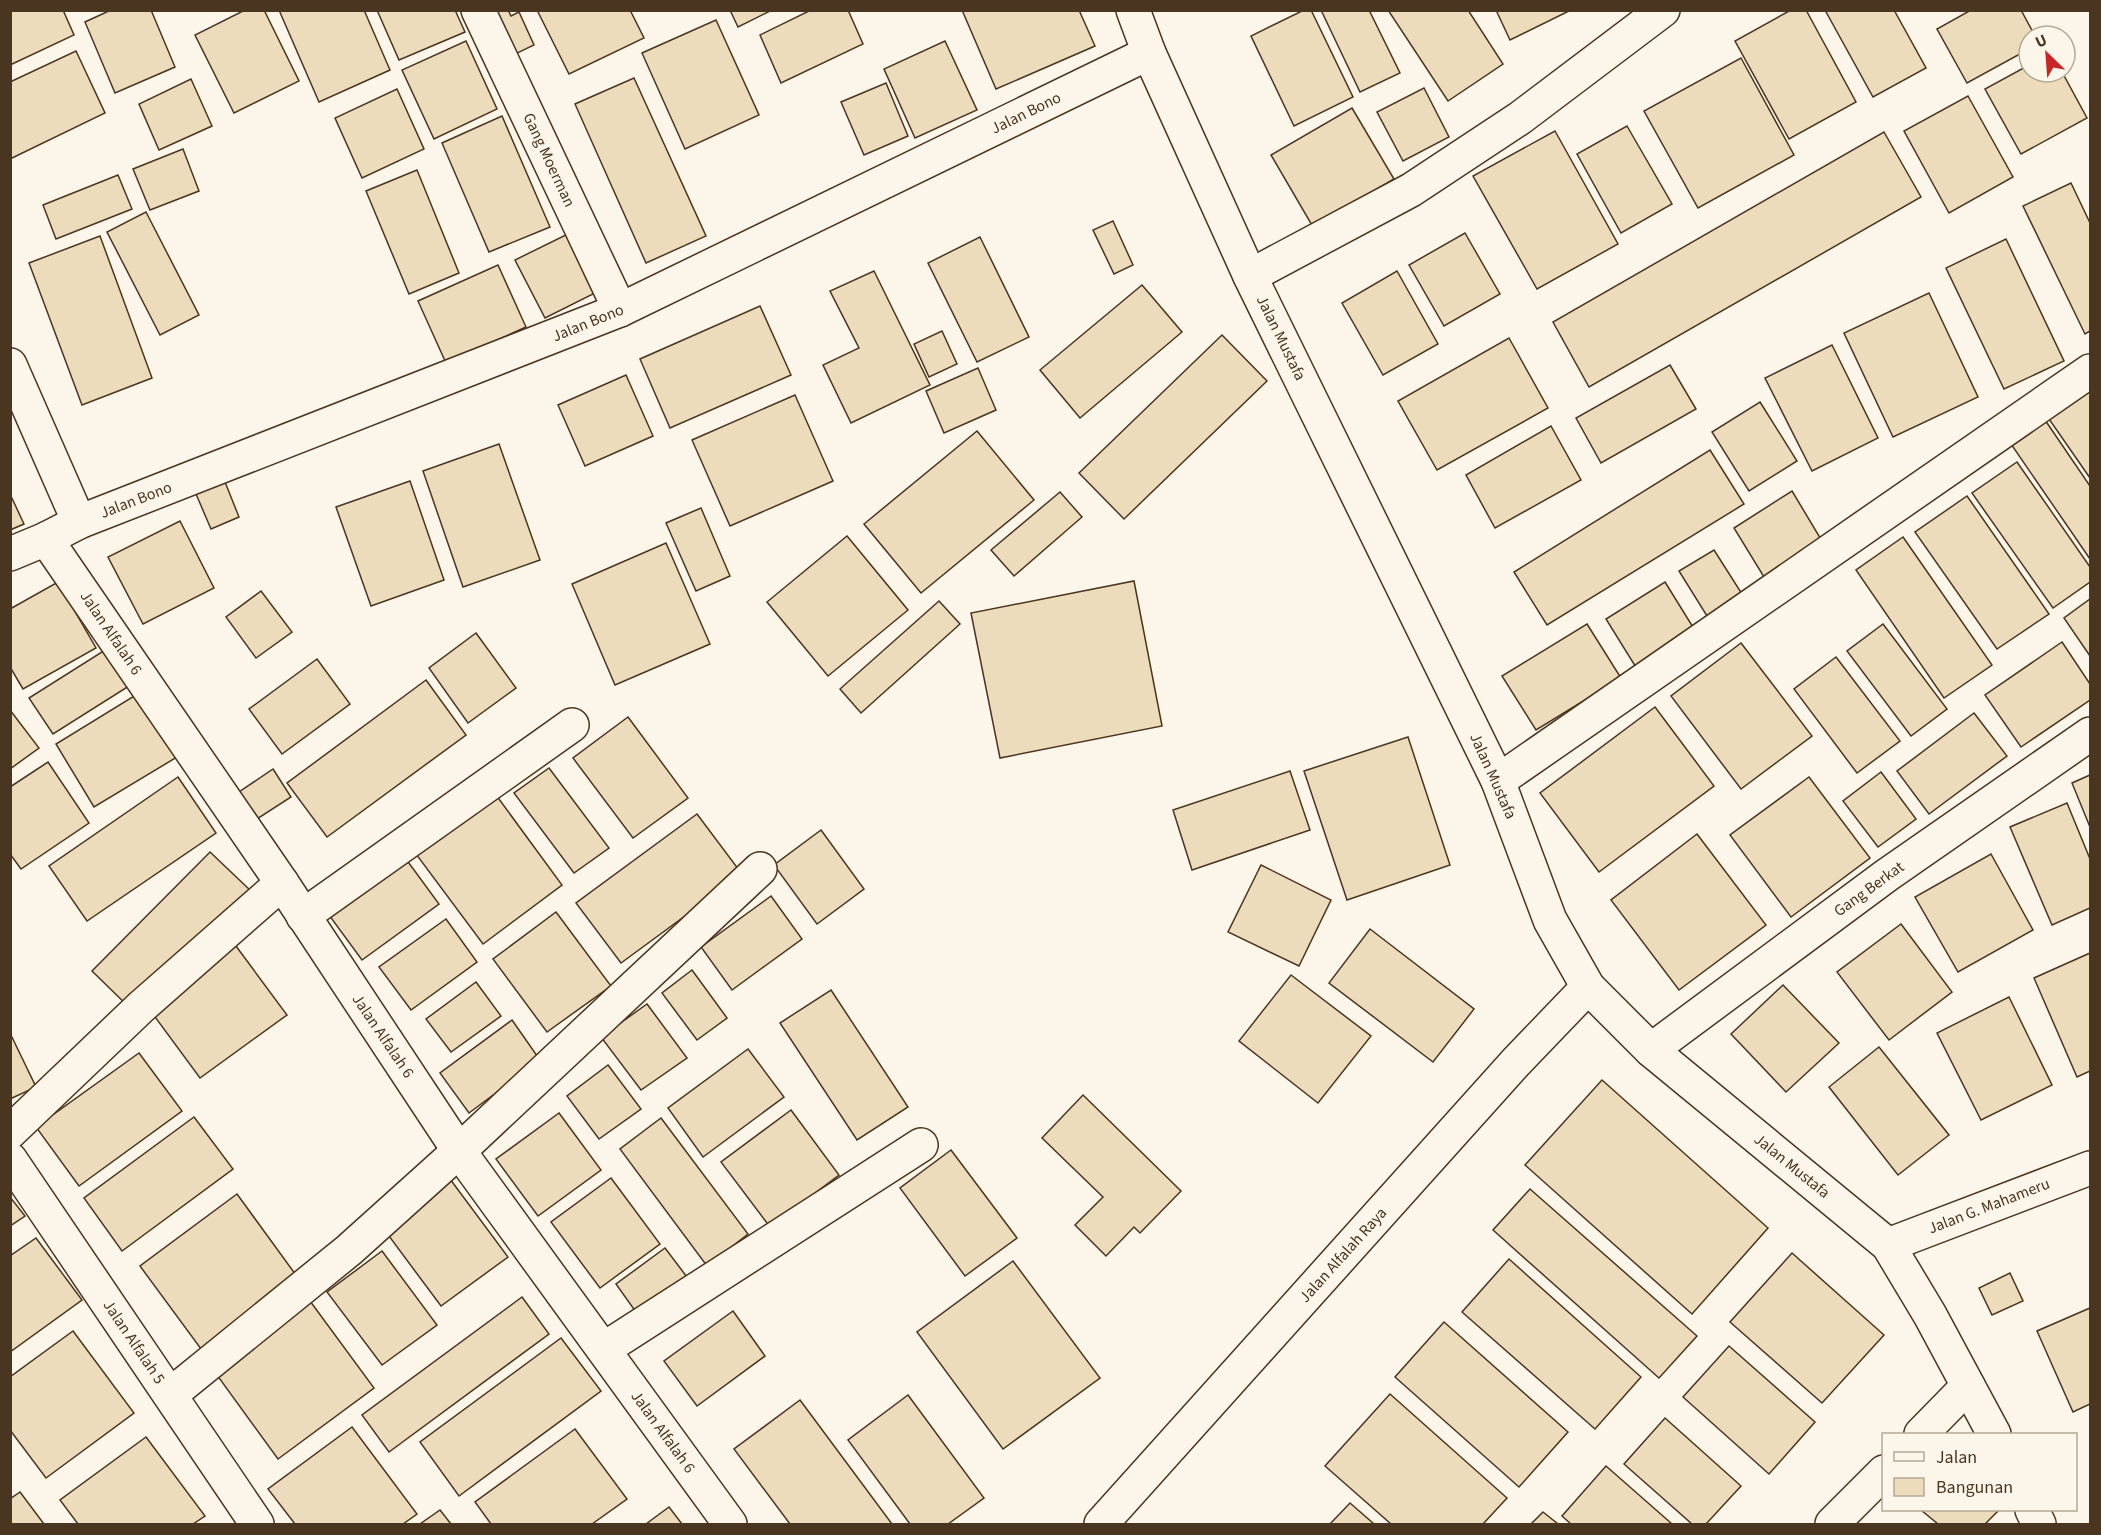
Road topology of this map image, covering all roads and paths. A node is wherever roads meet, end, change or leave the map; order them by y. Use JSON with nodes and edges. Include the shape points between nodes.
{"nodes":[{"id":1,"x":478,"y":10,"type":"edge"},
{"id":2,"x":1133,"y":10,"type":"edge"},
{"id":3,"x":1663,"y":10,"type":"edge"},
{"id":4,"x":1149,"y":53,"type":"junction"},
{"id":5,"x":1250,"y":276,"type":"junction"},
{"id":6,"x":620,"y":310,"type":"junction"},
{"id":7,"x":10,"y":364,"type":"edge"},
{"id":8,"x":2091,"y":371,"type":"edge"},
{"id":9,"x":79,"y":522,"type":"junction"},
{"id":10,"x":46,"y":539,"type":"junction"},
{"id":11,"x":10,"y":554,"type":"edge"},
{"id":12,"x":572,"y":724,"type":"dead end"},
{"id":13,"x":2091,"y":734,"type":"edge"},
{"id":14,"x":1498,"y":781,"type":"junction"},
{"id":15,"x":760,"y":869,"type":"dead end"},
{"id":16,"x":282,"y":883,"type":"junction"},
{"id":17,"x":303,"y":916,"type":"junction"},
{"id":18,"x":1588,"y":987,"type":"junction"},
{"id":19,"x":1651,"y":1050,"type":"junction"},
{"id":20,"x":10,"y":1132,"type":"edge"},
{"id":21,"x":921,"y":1145,"type":"dead end"},
{"id":22,"x":459,"y":1151,"type":"junction"},
{"id":23,"x":10,"y":1160,"type":"edge"},
{"id":24,"x":2091,"y":1168,"type":"edge"},
{"id":25,"x":1888,"y":1245,"type":"junction"},
{"id":26,"x":604,"y":1349,"type":"junction"},
{"id":27,"x":1968,"y":1386,"type":"junction"},
{"id":28,"x":170,"y":1395,"type":"junction"},
{"id":29,"x":1922,"y":1433,"type":"edge"},
{"id":30,"x":1993,"y":1433,"type":"edge"},
{"id":31,"x":1882,"y":1474,"type":"edge"},
{"id":32,"x":257,"y":1524,"type":"edge"},
{"id":33,"x":730,"y":1524,"type":"edge"},
{"id":34,"x":1101,"y":1524,"type":"edge"},
{"id":35,"x":1832,"y":1524,"type":"edge"}],
"edges":[{"from":1,"to":6,"type":"street","name":"Gang Moerman"},
{"from":2,"to":4,"type":"street","name":"Jalan Mustafa"},
{"from":3,"to":5,"type":"street","via":[[1521,118],[1412,190]]},
{"from":4,"to":5,"type":"street","name":"Jalan Mustafa"},
{"from":4,"to":6,"type":"street","name":"Jalan Bono"},
{"from":5,"to":14,"type":"street","name":"Jalan Mustafa"},
{"from":6,"to":9,"type":"street","name":"Jalan Bono"},
{"from":7,"to":9,"type":"street"},
{"from":8,"to":14,"type":"street"},
{"from":9,"to":10,"type":"street","name":"Jalan Bono"},
{"from":10,"to":11,"type":"street","name":"Jalan Bono"},
{"from":10,"to":16,"type":"street","name":"Jalan Alfalah 6"},
{"from":12,"to":17,"type":"street"},
{"from":13,"to":19,"type":"street","name":"Gang Berkat","via":[[1887,875]]},
{"from":14,"to":18,"type":"street","name":"Jalan Mustafa","via":[[1550,920]]},
{"from":15,"to":22,"type":"street"},
{"from":16,"to":17,"type":"street","name":"Jalan Alfalah 6"},
{"from":16,"to":20,"type":"street","via":[[141,1007]]},
{"from":17,"to":22,"type":"street","name":"Jalan Alfalah 6"},
{"from":18,"to":19,"type":"street","name":"Jalan Mustafa"},
{"from":18,"to":34,"type":"street","name":"Jalan Alfalah Raya"},
{"from":19,"to":25,"type":"street","name":"Jalan Mustafa"},
{"from":21,"to":26,"type":"street"},
{"from":22,"to":26,"type":"street","name":"Jalan Alfalah 6"},
{"from":22,"to":28,"type":"street","via":[[349,1250]]},
{"from":23,"to":28,"type":"street","name":"Jalan Alfalah 5"},
{"from":24,"to":25,"type":"street","name":"Jalan G. Mahameru"},
{"from":25,"to":27,"type":"street","name":"Jalan Mustafa"},
{"from":26,"to":33,"type":"street","name":"Jalan Alfalah 6"},
{"from":27,"to":29,"type":"street"},
{"from":27,"to":30,"type":"street","name":"Jalan Mustafa"},
{"from":28,"to":32,"type":"street","name":"Jalan Alfalah 5"},
{"from":31,"to":35,"type":"street"}]}
